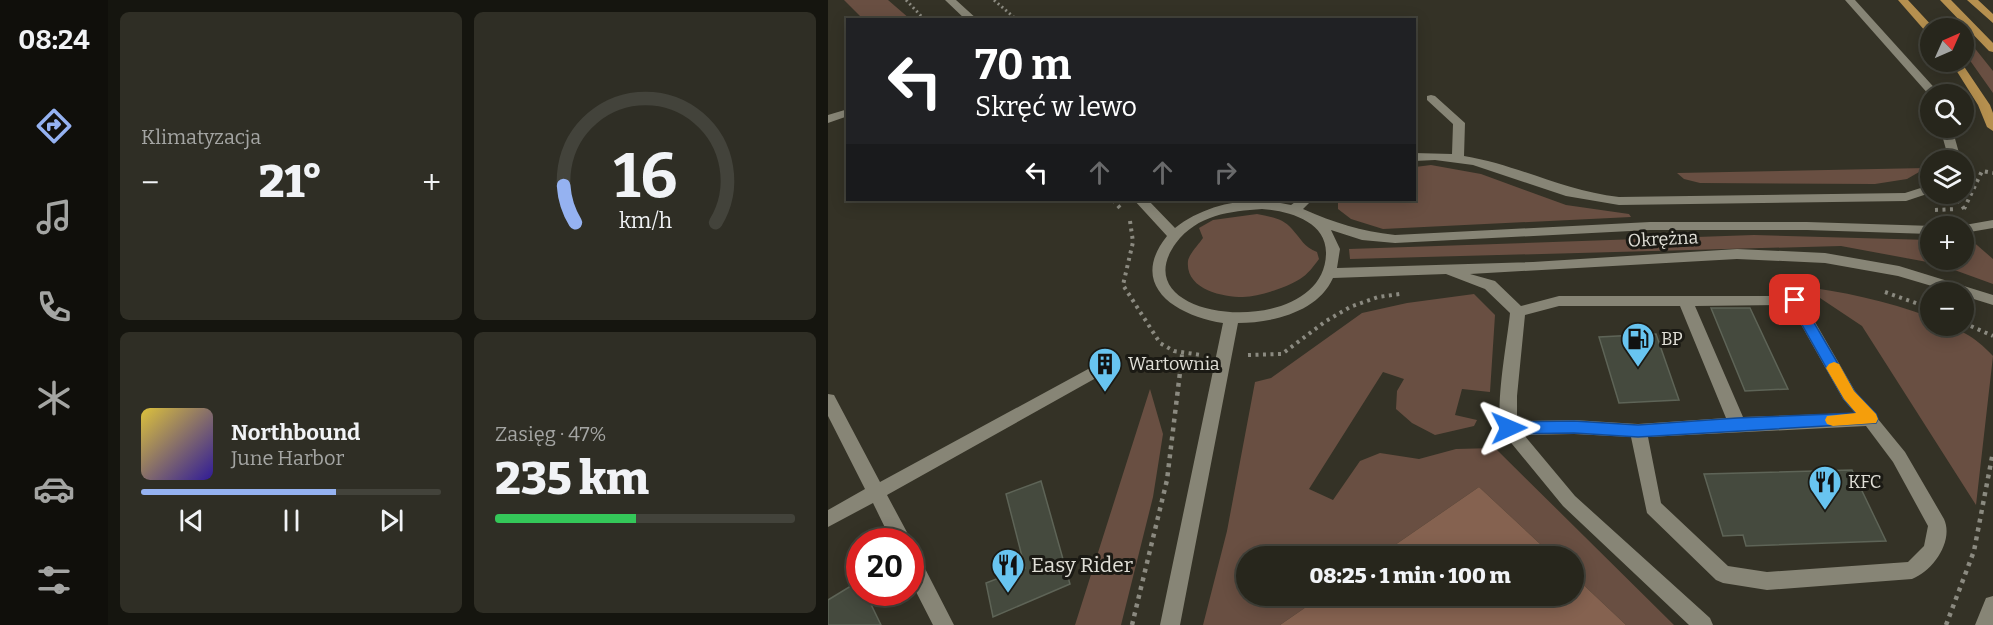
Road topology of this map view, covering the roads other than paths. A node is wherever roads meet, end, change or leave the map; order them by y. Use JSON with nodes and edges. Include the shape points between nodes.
{"nodes":[{"id":1,"x":950,"y":0,"type":"edge"},
{"id":2,"x":1850,"y":0,"type":"edge"},
{"id":3,"x":1904,"y":0,"type":"edge"},
{"id":4,"x":1945,"y":0,"type":"edge"},
{"id":5,"x":1972,"y":0,"type":"edge"},
{"id":6,"x":971,"y":18,"type":"edge"},
{"id":7,"x":1920,"y":18,"type":"edge"},
{"id":8,"x":1993,"y":20,"type":"edge"},
{"id":9,"x":1993,"y":49,"type":"edge"},
{"id":10,"x":1963,"y":72,"type":"edge"},
{"id":11,"x":1926,"y":84,"type":"edge"},
{"id":12,"x":1431,"y":98,"type":"dead end"},
{"id":13,"x":846,"y":113,"type":"edge"},
{"id":14,"x":828,"y":119,"type":"edge"},
{"id":15,"x":1993,"y":127,"type":"edge"},
{"id":16,"x":1416,"y":157,"type":"edge"},
{"id":17,"x":1458,"y":158,"type":"junction"},
{"id":18,"x":1920,"y":192,"type":"edge"},
{"id":19,"x":1142,"y":201,"type":"edge"},
{"id":20,"x":1224,"y":201,"type":"edge"},
{"id":21,"x":1305,"y":201,"type":"edge"},
{"id":22,"x":1235,"y":206,"type":"junction"},
{"id":23,"x":1293,"y":210,"type":"junction"},
{"id":24,"x":1315,"y":220,"type":"junction"},
{"id":25,"x":1993,"y":224,"type":"edge"},
{"id":26,"x":1974,"y":227,"type":"edge"},
{"id":27,"x":1920,"y":231,"type":"edge"},
{"id":28,"x":1174,"y":235,"type":"junction"},
{"id":29,"x":1440,"y":270,"type":"junction"},
{"id":30,"x":1329,"y":273,"type":"junction"},
{"id":31,"x":1993,"y":300,"type":"edge"},
{"id":32,"x":1686,"y":301,"type":"junction"},
{"id":33,"x":1518,"y":312,"type":"junction"},
{"id":34,"x":1231,"y":320,"type":"junction"},
{"id":35,"x":1090,"y":374,"type":"dead end"},
{"id":36,"x":828,"y":400,"type":"edge"},
{"id":37,"x":1870,"y":419,"type":"junction"},
{"id":38,"x":1737,"y":424,"type":"junction"},
{"id":39,"x":1509,"y":428,"type":"junction"},
{"id":40,"x":1638,"y":431,"type":"junction"},
{"id":41,"x":877,"y":492,"type":"junction"},
{"id":42,"x":828,"y":519,"type":"edge"},
{"id":43,"x":895,"y":528,"type":"edge"},
{"id":44,"x":924,"y":586,"type":"edge"},
{"id":45,"x":1993,"y":605,"type":"edge"},
{"id":46,"x":944,"y":625,"type":"edge"},
{"id":47,"x":1170,"y":625,"type":"edge"},
{"id":48,"x":1703,"y":625,"type":"edge"},
{"id":49,"x":1985,"y":625,"type":"edge"}],
"edges":[{"from":1,"to":6,"type":"street"},
{"from":2,"to":11,"type":"street"},
{"from":3,"to":7,"type":"main road"},
{"from":4,"to":9,"type":"main road"},
{"from":5,"to":8,"type":"main road"},
{"from":10,"to":15,"type":"main road"},
{"from":12,"to":17,"type":"street","via":[[1459,123]]},
{"from":13,"to":14,"type":"street"},
{"from":16,"to":17,"type":"street"},
{"from":17,"to":18,"type":"street","via":[[1503,167],[1584,196],[1619,201],[1906,197]]},
{"from":19,"to":28,"type":"street"},
{"from":20,"to":22,"type":"street"},
{"from":21,"to":23,"type":"street"},
{"from":22,"to":23,"type":"street"},
{"from":22,"to":28,"type":"street","via":[[1193,220]]},
{"from":23,"to":24,"type":"street"},
{"from":24,"to":27,"type":"street","name":"Okrężna","via":[[1362,236],[1395,239],[1650,226]]},
{"from":24,"to":30,"type":"street","via":[[1329,235],[1334,254]]},
{"from":25,"to":26,"type":"street"},
{"from":28,"to":34,"type":"street","via":[[1162,254],[1159,272],[1165,290],[1180,305]]},
{"from":29,"to":30,"type":"street","name":"Okrężna"},
{"from":29,"to":31,"type":"street","name":"Okrężna","via":[[1737,254],[1825,258],[1899,271]]},
{"from":29,"to":33,"type":"street","via":[[1490,285]]},
{"from":30,"to":34,"type":"street","via":[[1315,292],[1292,307],[1263,317]]},
{"from":32,"to":33,"type":"street","via":[[1559,301]]},
{"from":32,"to":37,"type":"street","via":[[1795,300],[1849,395]]},
{"from":32,"to":38,"type":"street"},
{"from":33,"to":39,"type":"street"},
{"from":34,"to":47,"type":"street"},
{"from":35,"to":41,"type":"street"},
{"from":36,"to":41,"type":"street"},
{"from":37,"to":38,"type":"street"},
{"from":37,"to":40,"type":"street","via":[[1899,457],[1937,525],[1934,550],[1912,570],[1767,581],[1723,574],[1653,507]]},
{"from":38,"to":40,"type":"street"},
{"from":39,"to":40,"type":"street"},
{"from":39,"to":48,"type":"street","via":[[1569,501]]},
{"from":41,"to":42,"type":"street"},
{"from":41,"to":43,"type":"street"},
{"from":44,"to":46,"type":"street"},
{"from":45,"to":49,"type":"street"}]}
